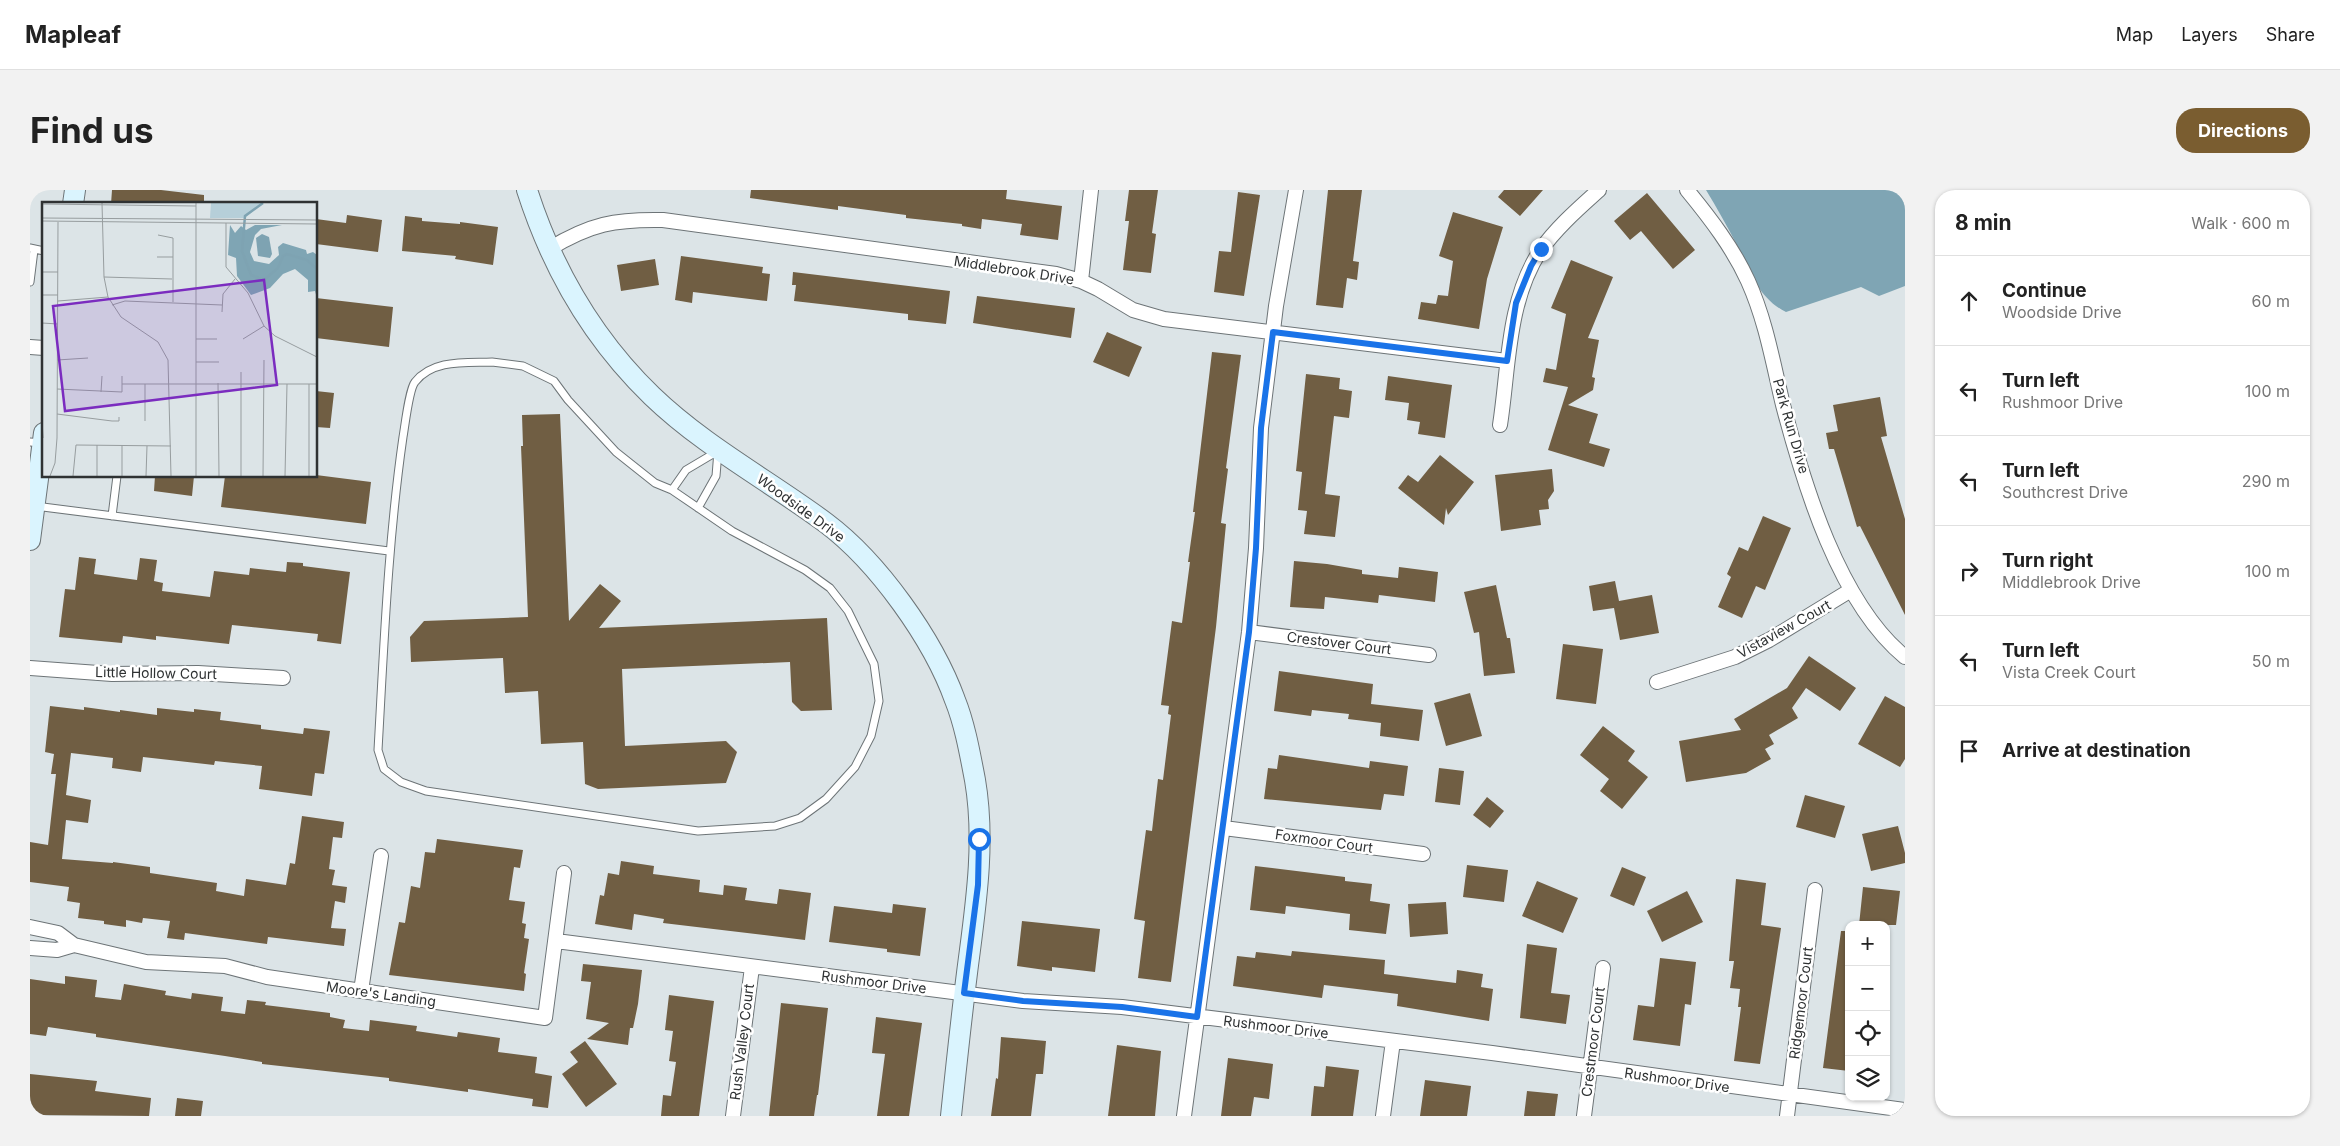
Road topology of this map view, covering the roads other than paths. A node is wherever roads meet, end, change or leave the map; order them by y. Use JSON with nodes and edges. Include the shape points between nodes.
{"nodes":[{"id":1,"x":528,"y":190,"type":"edge"},
{"id":2,"x":1092,"y":190,"type":"edge"},
{"id":3,"x":1296,"y":190,"type":"edge"},
{"id":4,"x":1599,"y":190,"type":"edge"},
{"id":5,"x":1687,"y":190,"type":"edge"},
{"id":6,"x":32,"y":249,"type":"edge"},
{"id":7,"x":549,"y":249,"type":"junction"},
{"id":8,"x":1081,"y":281,"type":"junction"},
{"id":9,"x":30,"y":282,"type":"edge"},
{"id":10,"x":1273,"y":332,"type":"junction"},
{"id":11,"x":1507,"y":361,"type":"junction"},
{"id":12,"x":1500,"y":425,"type":"dead end"},
{"id":13,"x":39,"y":439,"type":"edge"},
{"id":14,"x":718,"y":451,"type":"junction"},
{"id":15,"x":117,"y":478,"type":"edge"},
{"id":16,"x":672,"y":490,"type":"junction"},
{"id":17,"x":35,"y":506,"type":"junction"},
{"id":18,"x":698,"y":508,"type":"junction"},
{"id":19,"x":112,"y":516,"type":"junction"},
{"id":20,"x":30,"y":540,"type":"edge"},
{"id":21,"x":389,"y":551,"type":"junction"},
{"id":22,"x":1851,"y":590,"type":"junction"},
{"id":23,"x":1249,"y":632,"type":"junction"},
{"id":24,"x":1429,"y":655,"type":"dead end"},
{"id":25,"x":1905,"y":658,"type":"edge"},
{"id":26,"x":30,"y":668,"type":"edge"},
{"id":27,"x":283,"y":678,"type":"dead end"},
{"id":28,"x":1657,"y":682,"type":"dead end"},
{"id":29,"x":1224,"y":828,"type":"junction"},
{"id":30,"x":1423,"y":854,"type":"dead end"},
{"id":31,"x":381,"y":856,"type":"dead end"},
{"id":32,"x":564,"y":873,"type":"dead end"},
{"id":33,"x":1816,"y":890,"type":"dead end"},
{"id":34,"x":30,"y":927,"type":"edge"},
{"id":35,"x":556,"y":941,"type":"junction"},
{"id":36,"x":74,"y":945,"type":"junction"},
{"id":37,"x":30,"y":948,"type":"edge"},
{"id":38,"x":752,"y":967,"type":"junction"},
{"id":39,"x":1603,"y":968,"type":"dead end"},
{"id":40,"x":361,"y":992,"type":"junction"},
{"id":41,"x":964,"y":993,"type":"junction"},
{"id":42,"x":1197,"y":1017,"type":"junction"},
{"id":43,"x":1393,"y":1041,"type":"junction"},
{"id":44,"x":1590,"y":1068,"type":"junction"},
{"id":45,"x":1790,"y":1096,"type":"junction"},
{"id":46,"x":1905,"y":1110,"type":"edge"},
{"id":47,"x":733,"y":1116,"type":"edge"},
{"id":48,"x":951,"y":1116,"type":"edge"},
{"id":49,"x":1184,"y":1116,"type":"edge"},
{"id":50,"x":1383,"y":1116,"type":"edge"},
{"id":51,"x":1584,"y":1116,"type":"edge"},
{"id":52,"x":1787,"y":1116,"type":"edge"}],
"edges":[{"from":1,"to":7,"type":"street","name":"Woodside Drive"},
{"from":2,"to":8,"type":"street"},
{"from":3,"to":10,"type":"street"},
{"from":4,"to":11,"type":"street","via":[[1554,233],[1531,266],[1516,303]]},
{"from":5,"to":22,"type":"street","name":"Park Run Drive","via":[[1710,218],[1748,281],[1765,326],[1784,406],[1817,517]]},
{"from":6,"to":9,"type":"lane"},
{"from":7,"to":8,"type":"street","name":"Middlebrook Drive","via":[[577,232],[606,223],[633,219],[663,220],[1056,274]]},
{"from":7,"to":14,"type":"street","name":"Woodside Drive","via":[[578,305],[615,357],[653,397]]},
{"from":8,"to":10,"type":"street","name":"Middlebrook Drive","via":[[1140,312]]},
{"from":10,"to":11,"type":"street","name":"Middlebrook Drive"},
{"from":10,"to":23,"type":"street","via":[[1261,428]]},
{"from":11,"to":12,"type":"street"},
{"from":13,"to":17,"type":"street"},
{"from":14,"to":16,"type":"lane","via":[[686,470]]},
{"from":14,"to":18,"type":"lane","via":[[716,476]]},
{"from":14,"to":41,"type":"street","name":"Woodside Drive","via":[[821,520],[857,551],[909,614],[936,659],[955,700],[976,784],[979,839],[978,885]]},
{"from":15,"to":19,"type":"lane"},
{"from":16,"to":18,"type":"lane"},
{"from":16,"to":21,"type":"lane","via":[[654,483],[616,452],[554,381],[523,366],[492,362],[431,368],[413,383]]},
{"from":17,"to":19,"type":"lane"},
{"from":17,"to":20,"type":"street"},
{"from":18,"to":21,"type":"lane","via":[[830,588],[848,612],[874,664],[879,701],[871,736],[855,767],[826,799],[800,818],[774,826],[698,831],[469,799],[426,791],[401,782],[384,769],[378,750]]},
{"from":19,"to":21,"type":"lane"},
{"from":22,"to":25,"type":"street","name":"Park Run Drive"},
{"from":22,"to":28,"type":"street","name":"Vistaview Court","via":[[1735,657]]},
{"from":23,"to":24,"type":"street","name":"Crestover Court"},
{"from":23,"to":29,"type":"street"},
{"from":26,"to":27,"type":"street","name":"Little Hollow Court","via":[[112,674]]},
{"from":29,"to":30,"type":"street","name":"Foxmoor Court"},
{"from":29,"to":42,"type":"street"},
{"from":31,"to":40,"type":"street"},
{"from":32,"to":35,"type":"street","name":"Moore's Landing"},
{"from":33,"to":45,"type":"street","name":"Ridgemoor Court"},
{"from":34,"to":36,"type":"street","name":"Moore's Landing","via":[[58,933]]},
{"from":35,"to":38,"type":"street","name":"Rushmoor Drive"},
{"from":35,"to":40,"type":"street","name":"Moore's Landing","via":[[545,1018]]},
{"from":36,"to":37,"type":"street","name":"Moore's Landing","via":[[57,950]]},
{"from":36,"to":40,"type":"street","name":"Moore's Landing","via":[[146,962],[225,966],[267,978]]},
{"from":38,"to":41,"type":"street","name":"Rushmoor Drive"},
{"from":38,"to":47,"type":"street","name":"Rush Valley Court"},
{"from":39,"to":44,"type":"street","name":"Crestmoor Court"},
{"from":41,"to":42,"type":"street","name":"Rushmoor Drive"},
{"from":41,"to":48,"type":"street","name":"Woodside Drive"},
{"from":42,"to":43,"type":"street","name":"Rushmoor Drive"},
{"from":42,"to":49,"type":"street"},
{"from":43,"to":44,"type":"street","name":"Rushmoor Drive"},
{"from":43,"to":50,"type":"street"},
{"from":44,"to":45,"type":"street","name":"Rushmoor Drive"},
{"from":44,"to":51,"type":"street","name":"Crestmoor Court"},
{"from":45,"to":46,"type":"street","name":"Rushmoor Drive"},
{"from":45,"to":52,"type":"street","name":"Ridgemoor Court"}]}
